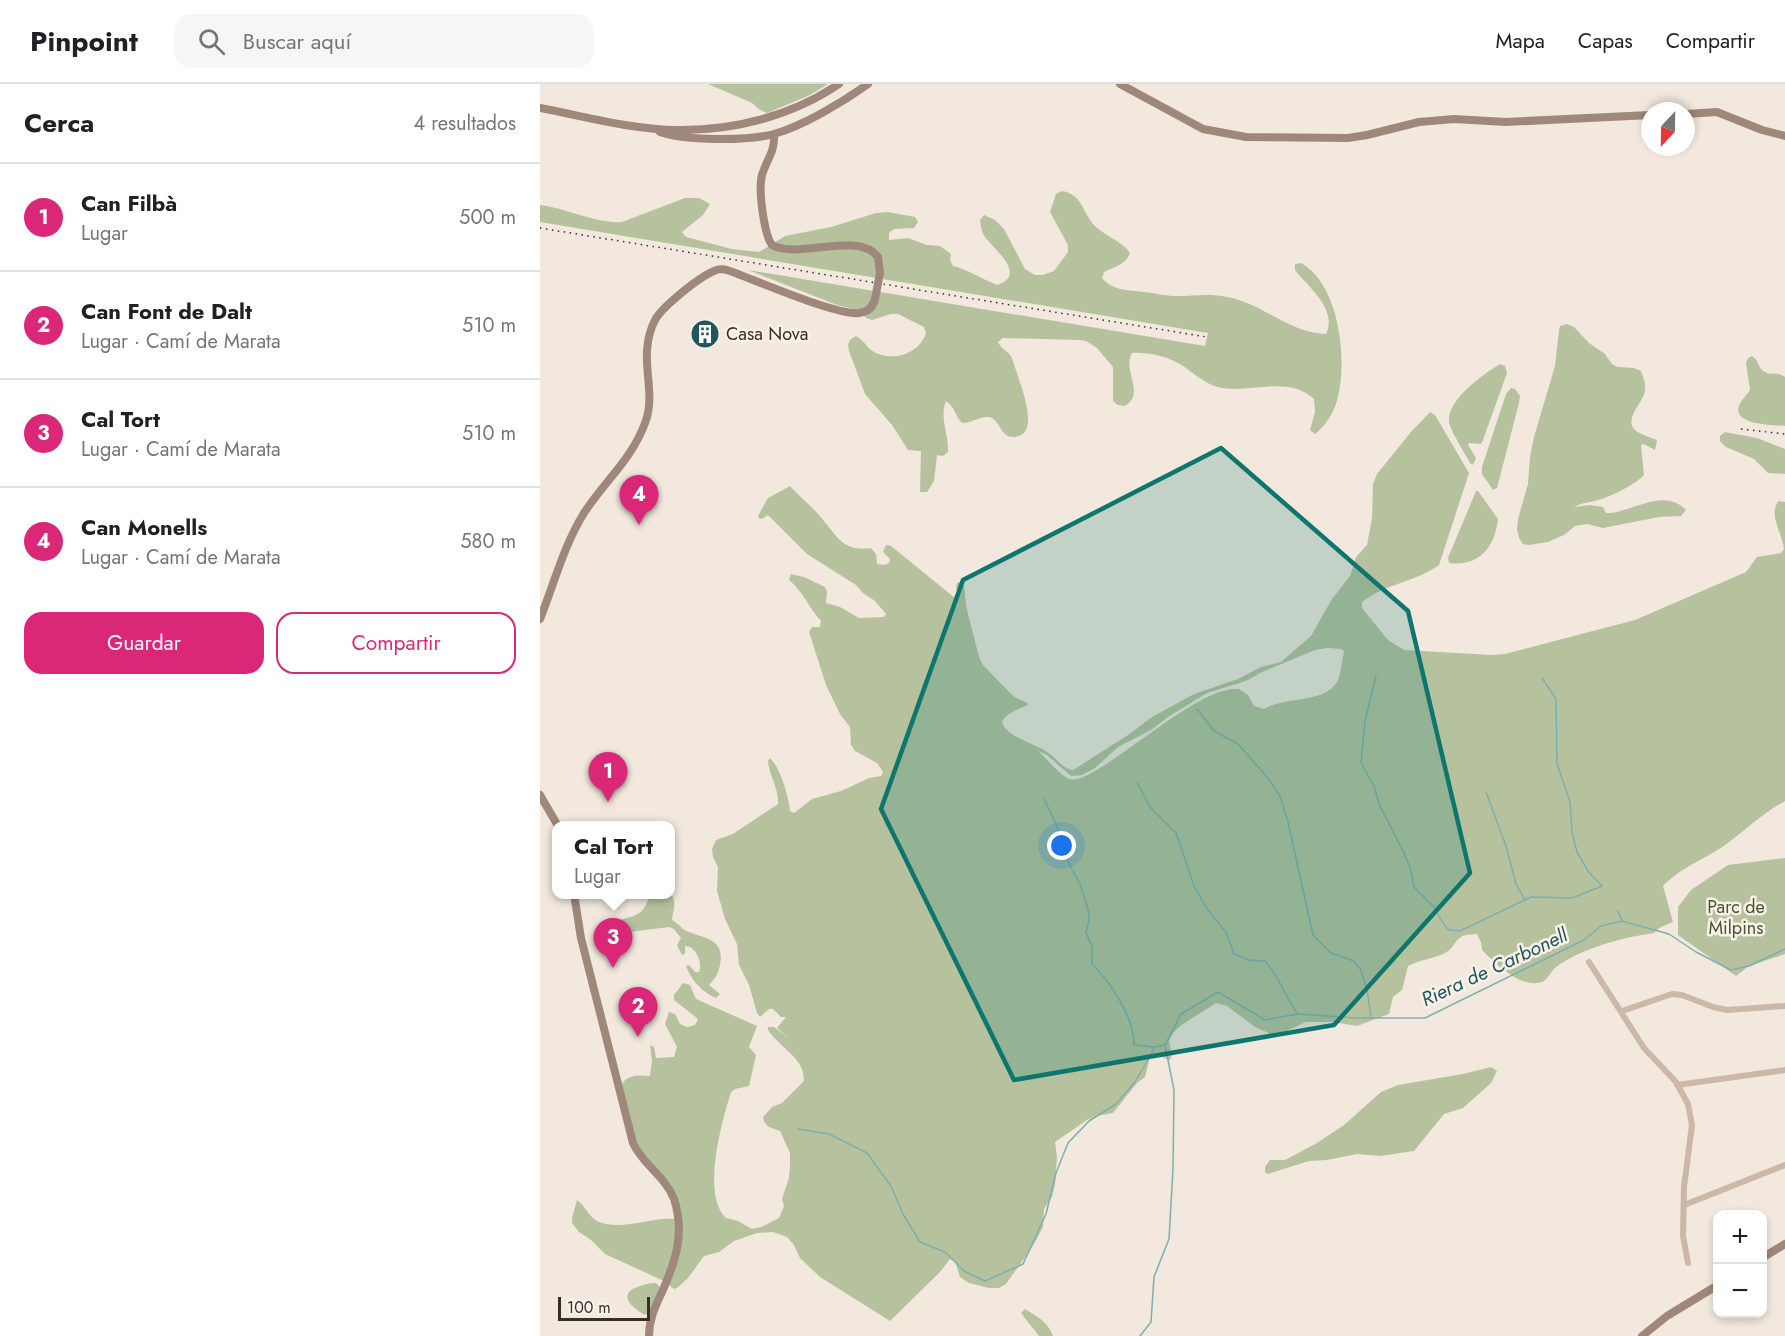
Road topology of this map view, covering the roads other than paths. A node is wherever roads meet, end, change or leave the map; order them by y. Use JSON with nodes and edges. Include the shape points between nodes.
{"nodes":[{"id":1,"x":839,"y":84,"type":"edge"},
{"id":2,"x":868,"y":84,"type":"edge"},
{"id":3,"x":1120,"y":84,"type":"edge"},
{"id":4,"x":540,"y":108,"type":"edge"},
{"id":5,"x":1695,"y":113,"type":"edge"},
{"id":6,"x":1641,"y":115,"type":"edge"},
{"id":7,"x":651,"y":128,"type":"junction"},
{"id":8,"x":774,"y":134,"type":"junction"},
{"id":9,"x":1785,"y":136,"type":"edge"},
{"id":10,"x":540,"y":619,"type":"edge"},
{"id":11,"x":540,"y":795,"type":"edge"},
{"id":12,"x":556,"y":821,"type":"edge"},
{"id":13,"x":575,"y":899,"type":"edge"},
{"id":14,"x":1589,"y":962,"type":"dead end"},
{"id":15,"x":1785,"y":1006,"type":"edge"},
{"id":16,"x":1622,"y":1011,"type":"junction"},
{"id":17,"x":1785,"y":1070,"type":"edge"},
{"id":18,"x":1677,"y":1085,"type":"junction"},
{"id":19,"x":1785,"y":1165,"type":"edge"},
{"id":20,"x":1684,"y":1205,"type":"junction"},
{"id":21,"x":1785,"y":1244,"type":"edge"},
{"id":22,"x":1767,"y":1255,"type":"edge"},
{"id":23,"x":1688,"y":1263,"type":"dead end"},
{"id":24,"x":1713,"y":1289,"type":"edge"},
{"id":25,"x":649,"y":1336,"type":"edge"},
{"id":26,"x":1641,"y":1336,"type":"edge"}],
"edges":[{"from":1,"to":7,"type":"street","via":[[810,101],[763,119],[720,128]]},
{"from":2,"to":8,"type":"street","via":[[834,106]]},
{"from":3,"to":6,"type":"street","via":[[1203,129],[1246,137],[1348,138],[1419,122],[1454,119],[1506,122]]},
{"from":4,"to":7,"type":"street"},
{"from":5,"to":9,"type":"street","via":[[1717,112]]},
{"from":7,"to":8,"type":"street","via":[[704,139]]},
{"from":8,"to":10,"type":"street","bridge":true,"via":[[774,149],[761,182],[766,231],[772,245],[789,250],[867,248],[878,257],[880,273],[875,299],[870,309],[857,313],[838,310],[721,269],[668,304],[653,326],[646,353],[647,420],[625,461],[574,530]]},
{"from":11,"to":12,"type":"street"},
{"from":13,"to":25,"type":"street","via":[[581,938],[633,1143],[671,1193],[678,1215],[677,1255],[652,1315]]},
{"from":14,"to":16,"type":"street"},
{"from":15,"to":16,"type":"street","via":[[1727,1010],[1672,993]]},
{"from":16,"to":18,"type":"street","via":[[1644,1048]]},
{"from":17,"to":18,"type":"street"},
{"from":18,"to":20,"type":"street","via":[[1688,1104],[1692,1125]]},
{"from":19,"to":20,"type":"street"},
{"from":20,"to":23,"type":"street","via":[[1683,1236]]},
{"from":21,"to":22,"type":"street"},
{"from":24,"to":26,"type":"street","via":[[1666,1316]]}]}
